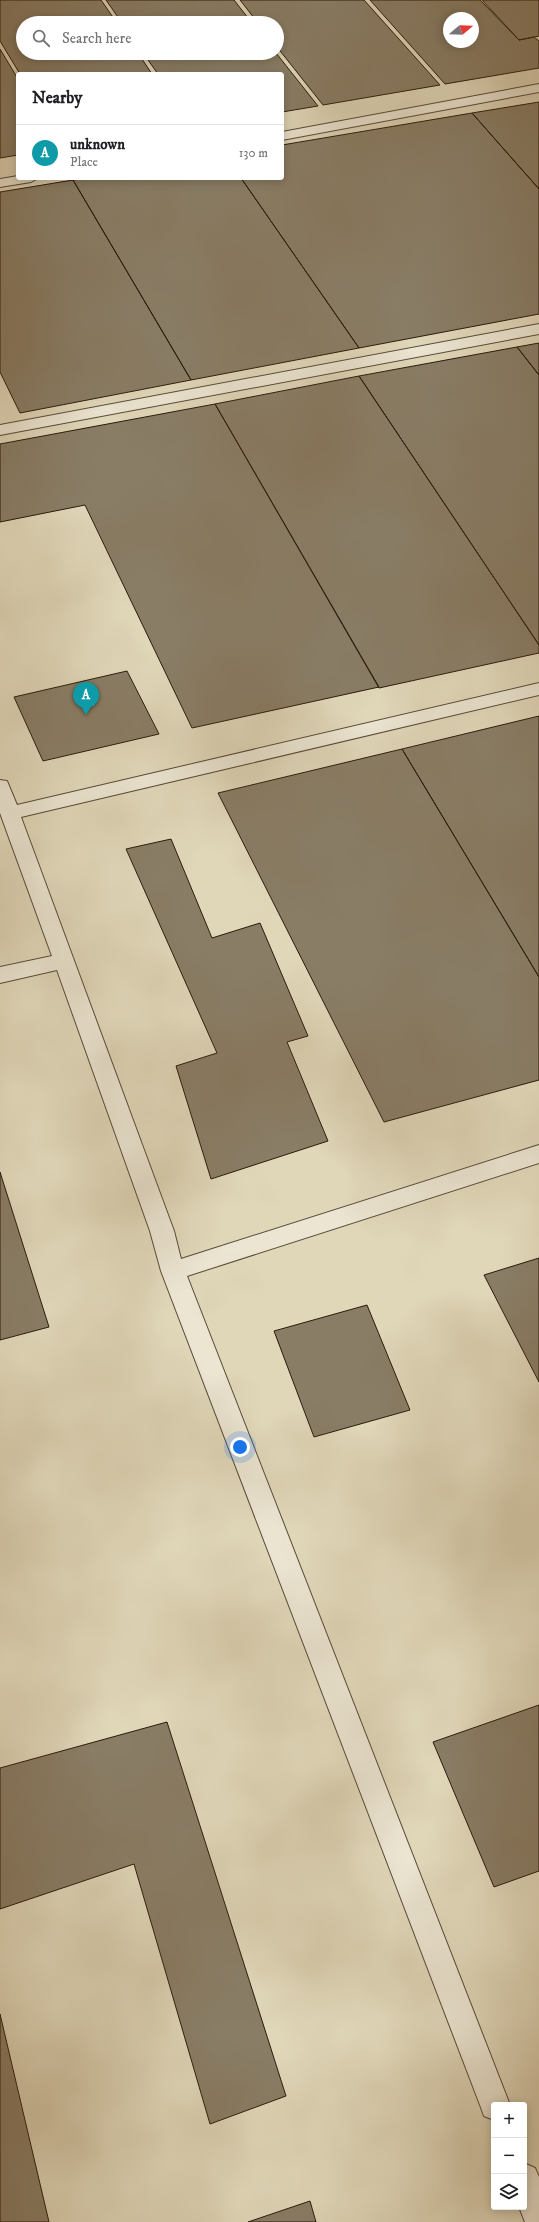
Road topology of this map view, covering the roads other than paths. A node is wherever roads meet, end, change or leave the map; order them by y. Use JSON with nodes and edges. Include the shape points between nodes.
{"nodes":[{"id":1,"x":539,"y":88,"type":"edge"},
{"id":2,"x":284,"y":136,"type":"edge"},
{"id":3,"x":19,"y":180,"type":"edge"},
{"id":4,"x":0,"y":183,"type":"edge"},
{"id":5,"x":539,"y":329,"type":"edge"},
{"id":6,"x":0,"y":430,"type":"edge"},
{"id":7,"x":539,"y":689,"type":"edge"},
{"id":8,"x":0,"y":786,"type":"edge"},
{"id":9,"x":10,"y":813,"type":"junction"},
{"id":10,"x":64,"y":961,"type":"junction"},
{"id":11,"x":0,"y":975,"type":"edge"},
{"id":12,"x":539,"y":1154,"type":"edge"},
{"id":13,"x":173,"y":1271,"type":"junction"},
{"id":14,"x":494,"y":2102,"type":"edge"},
{"id":15,"x":527,"y":2187,"type":"edge"},
{"id":16,"x":539,"y":2218,"type":"edge"}],
"edges":[{"from":1,"to":2,"type":"lane"},
{"from":3,"to":4,"type":"lane"},
{"from":5,"to":6,"type":"lane"},
{"from":7,"to":9,"type":"lane"},
{"from":8,"to":9,"type":"lane"},
{"from":9,"to":10,"type":"lane"},
{"from":10,"to":11,"type":"lane"},
{"from":10,"to":13,"type":"lane","via":[[162,1231]]},
{"from":12,"to":13,"type":"lane"},
{"from":13,"to":14,"type":"lane"},
{"from":15,"to":16,"type":"lane"}]}
